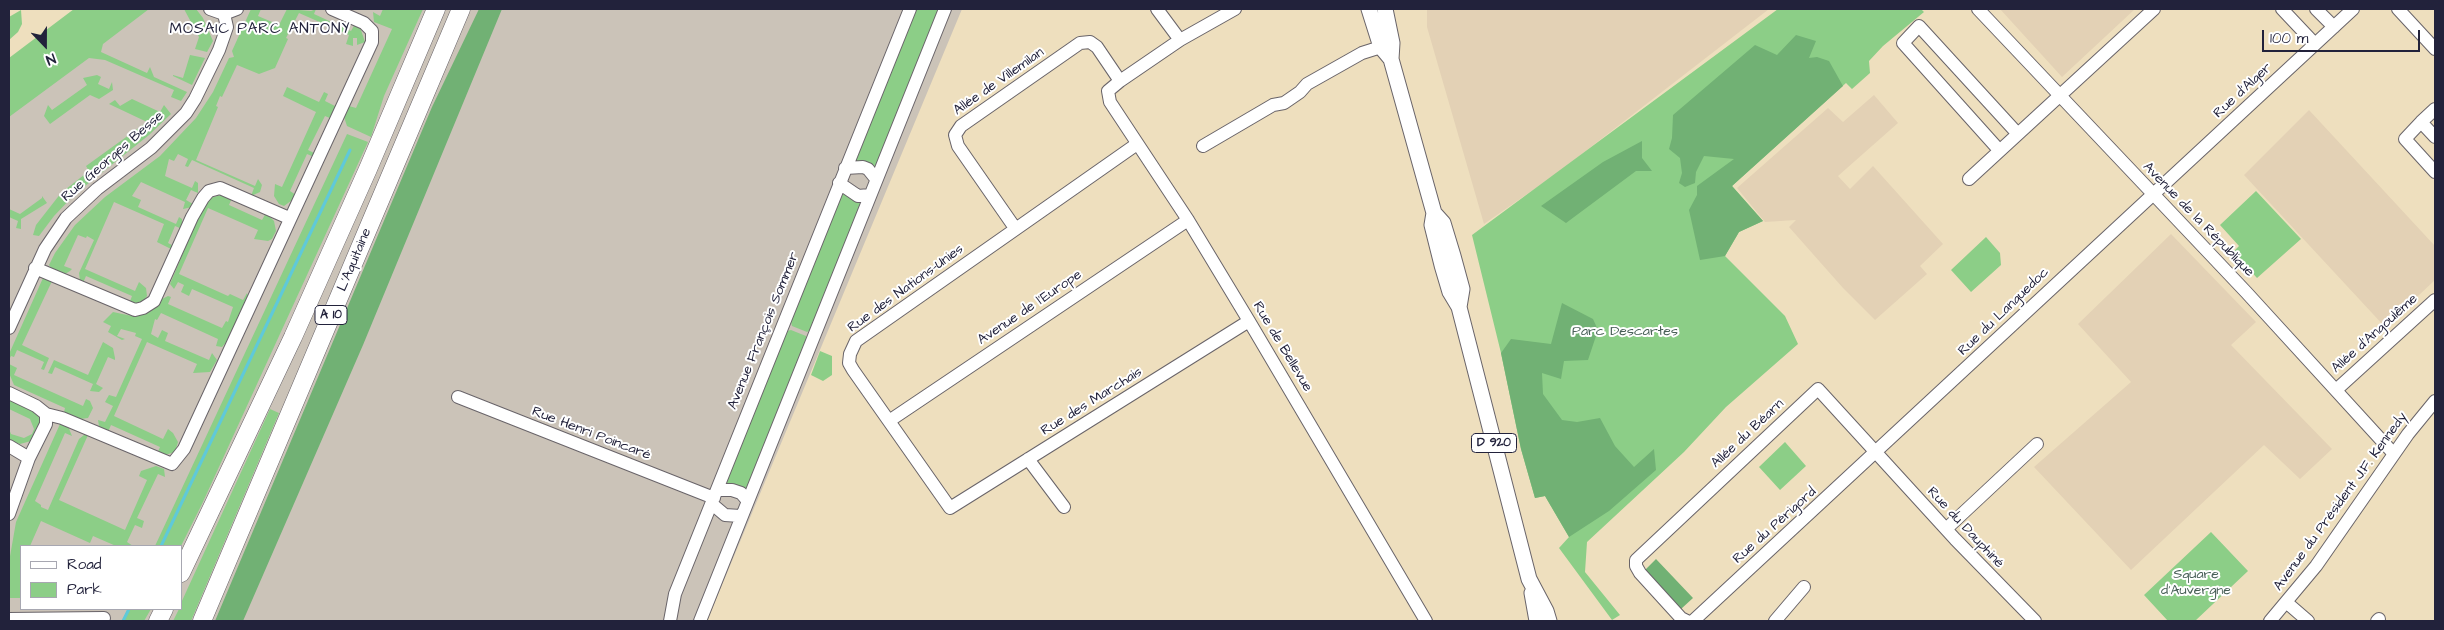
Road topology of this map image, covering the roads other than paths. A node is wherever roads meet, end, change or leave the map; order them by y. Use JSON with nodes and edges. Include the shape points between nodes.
{"nodes":[{"id":1,"x":210,"y":9,"type":"edge"},
{"id":2,"x":237,"y":9,"type":"edge"},
{"id":3,"x":332,"y":9,"type":"edge"},
{"id":4,"x":436,"y":9,"type":"edge"},
{"id":5,"x":461,"y":9,"type":"edge"},
{"id":6,"x":910,"y":9,"type":"edge"},
{"id":7,"x":945,"y":9,"type":"edge"},
{"id":8,"x":1157,"y":9,"type":"edge"},
{"id":9,"x":1235,"y":9,"type":"edge"},
{"id":10,"x":1369,"y":9,"type":"edge"},
{"id":11,"x":1385,"y":9,"type":"edge"},
{"id":12,"x":1978,"y":9,"type":"edge"},
{"id":13,"x":2154,"y":9,"type":"edge"},
{"id":14,"x":2282,"y":9,"type":"edge"},
{"id":15,"x":2316,"y":9,"type":"edge"},
{"id":16,"x":2353,"y":9,"type":"edge"},
{"id":17,"x":2398,"y":9,"type":"edge"},
{"id":18,"x":224,"y":14,"type":"junction"},
{"id":19,"x":2334,"y":27,"type":"junction"},
{"id":20,"x":1180,"y":40,"type":"junction"},
{"id":21,"x":2315,"y":44,"type":"junction"},
{"id":22,"x":1380,"y":47,"type":"junction"},
{"id":23,"x":2435,"y":49,"type":"edge"},
{"id":24,"x":1391,"y":58,"type":"junction"},
{"id":25,"x":1120,"y":81,"type":"junction"},
{"id":26,"x":2060,"y":94,"type":"junction"},
{"id":27,"x":2435,"y":109,"type":"edge"},
{"id":28,"x":2422,"y":122,"type":"junction"},
{"id":29,"x":2017,"y":133,"type":"junction"},
{"id":30,"x":2435,"y":137,"type":"edge"},
{"id":31,"x":1137,"y":144,"type":"junction"},
{"id":32,"x":1203,"y":146,"type":"dead end"},
{"id":33,"x":1999,"y":150,"type":"junction"},
{"id":34,"x":845,"y":168,"type":"junction"},
{"id":35,"x":2435,"y":172,"type":"edge"},
{"id":36,"x":1969,"y":179,"type":"dead end"},
{"id":37,"x":876,"y":180,"type":"junction"},
{"id":38,"x":840,"y":183,"type":"junction"},
{"id":39,"x":870,"y":195,"type":"junction"},
{"id":40,"x":2153,"y":196,"type":"junction"},
{"id":41,"x":289,"y":218,"type":"junction"},
{"id":42,"x":1188,"y":220,"type":"junction"},
{"id":43,"x":1014,"y":228,"type":"junction"},
{"id":44,"x":35,"y":268,"type":"junction"},
{"id":45,"x":2435,"y":300,"type":"edge"},
{"id":46,"x":1249,"y":321,"type":"junction"},
{"id":47,"x":9,"y":328,"type":"edge"},
{"id":48,"x":2336,"y":390,"type":"junction"},
{"id":49,"x":9,"y":393,"type":"edge"},
{"id":50,"x":458,"y":397,"type":"dead end"},
{"id":51,"x":2433,"y":408,"type":"edge"},
{"id":52,"x":46,"y":414,"type":"junction"},
{"id":53,"x":889,"y":421,"type":"junction"},
{"id":54,"x":2037,"y":444,"type":"dead end"},
{"id":55,"x":9,"y":446,"type":"edge"},
{"id":56,"x":1875,"y":452,"type":"junction"},
{"id":57,"x":2394,"y":454,"type":"junction"},
{"id":58,"x":29,"y":458,"type":"junction"},
{"id":59,"x":1028,"y":459,"type":"junction"},
{"id":60,"x":714,"y":497,"type":"junction"},
{"id":61,"x":747,"y":500,"type":"junction"},
{"id":62,"x":1064,"y":507,"type":"dead end"},
{"id":63,"x":950,"y":508,"type":"joint"},
{"id":64,"x":9,"y":514,"type":"edge"},
{"id":65,"x":740,"y":516,"type":"junction"},
{"id":66,"x":1946,"y":529,"type":"junction"},
{"id":67,"x":182,"y":571,"type":"edge"},
{"id":68,"x":1530,"y":579,"type":"junction"},
{"id":69,"x":1804,"y":587,"type":"dead end"},
{"id":70,"x":2286,"y":602,"type":"junction"},
{"id":71,"x":104,"y":618,"type":"dead end"},
{"id":72,"x":9,"y":619,"type":"edge"},
{"id":73,"x":202,"y":621,"type":"edge"},
{"id":74,"x":670,"y":621,"type":"edge"},
{"id":75,"x":700,"y":621,"type":"edge"},
{"id":76,"x":1426,"y":621,"type":"edge"},
{"id":77,"x":1537,"y":621,"type":"edge"},
{"id":78,"x":1548,"y":621,"type":"edge"},
{"id":79,"x":1687,"y":621,"type":"edge"},
{"id":80,"x":1693,"y":621,"type":"edge"},
{"id":81,"x":1775,"y":621,"type":"edge"},
{"id":82,"x":2034,"y":621,"type":"edge"},
{"id":83,"x":2270,"y":621,"type":"edge"},
{"id":84,"x":2308,"y":621,"type":"edge"}],
"edges":[{"from":1,"to":18,"type":"street"},
{"from":2,"to":18,"type":"street"},
{"from":3,"to":41,"type":"street","via":[[364,23],[372,31],[372,42]]},
{"from":4,"to":67,"type":"highway","name":"L'Aquitaine","number":"A 10","via":[[293,337]]},
{"from":5,"to":73,"type":"highway","name":"L'Aquitaine","number":"A 10"},
{"from":6,"to":34,"type":"street"},
{"from":7,"to":37,"type":"street"},
{"from":8,"to":20,"type":"street"},
{"from":9,"to":20,"type":"street"},
{"from":10,"to":22,"type":"main road","number":"D 920"},
{"from":11,"to":24,"type":"main road","number":"D 920","via":[[1392,43]]},
{"from":12,"to":26,"type":"street","name":"Avenue de la République"},
{"from":13,"to":26,"type":"street"},
{"from":14,"to":21,"type":"street"},
{"from":15,"to":19,"type":"street"},
{"from":16,"to":19,"type":"street","name":"Rue d'Alger"},
{"from":17,"to":23,"type":"street"},
{"from":18,"to":44,"type":"street","name":"Rue Georges Besse","via":[[227,28],[219,50],[186,113],[151,148],[97,189],[66,218]]},
{"from":19,"to":21,"type":"street","name":"Rue d'Alger"},
{"from":20,"to":25,"type":"street"},
{"from":21,"to":40,"type":"street","name":"Rue d'Alger"},
{"from":22,"to":24,"type":"main road","number":"D 920"},
{"from":22,"to":32,"type":"street","via":[[1362,53],[1307,84],[1284,103],[1273,105]]},
{"from":24,"to":68,"type":"main road","number":"D 920","via":[[1434,213],[1443,222],[1462,289],[1460,307]]},
{"from":25,"to":31,"type":"street","name":"Rue de Bellevue","via":[[1108,90],[1110,102]]},
{"from":25,"to":43,"type":"street","name":"Allée de Villemilan","via":[[1097,47],[1090,42],[1080,44],[961,126],[955,135],[958,146]]},
{"from":26,"to":29,"type":"street"},
{"from":26,"to":40,"type":"street","name":"Avenue de la République"},
{"from":27,"to":28,"type":"street"},
{"from":28,"to":30,"type":"street"},
{"from":28,"to":35,"type":"street","via":[[2405,139]]},
{"from":29,"to":33,"type":"street"},
{"from":29,"to":33,"type":"street","via":[[1919,26],[1904,43]]},
{"from":31,"to":42,"type":"street","name":"Rue de Bellevue"},
{"from":31,"to":43,"type":"street","name":"Rue des Nations-Unies"},
{"from":33,"to":36,"type":"street"},
{"from":34,"to":37,"type":"street","via":[[863,167]]},
{"from":34,"to":38,"type":"street"},
{"from":37,"to":39,"type":"street"},
{"from":38,"to":39,"type":"street","via":[[858,196]]},
{"from":38,"to":60,"type":"street","name":"Avenue François Sommer"},
{"from":39,"to":61,"type":"street"},
{"from":40,"to":48,"type":"street","name":"Avenue de la République"},
{"from":40,"to":56,"type":"street","name":"Rue du Languedoc"},
{"from":41,"to":44,"type":"street","via":[[220,188],[209,191],[192,218],[154,301],[135,310]]},
{"from":41,"to":52,"type":"street","via":[[184,449],[172,464]]},
{"from":42,"to":46,"type":"street","name":"Rue de Bellevue"},
{"from":42,"to":53,"type":"street","name":"Avenue de l'Europe"},
{"from":43,"to":53,"type":"street","name":"Rue des Nations-Unies","via":[[856,341],[849,363]]},
{"from":44,"to":47,"type":"street","name":"Rue Georges Besse"},
{"from":45,"to":48,"type":"street","name":"Allée d'Angoulême"},
{"from":46,"to":59,"type":"street","name":"Rue des Marchais"},
{"from":46,"to":76,"type":"street","name":"Rue de Bellevue"},
{"from":48,"to":57,"type":"street","name":"Avenue de la République"},
{"from":49,"to":52,"type":"street"},
{"from":50,"to":60,"type":"street","name":"Rue Henri Poincaré"},
{"from":51,"to":57,"type":"street","name":"Avenue du Président J.F. Kennedy"},
{"from":52,"to":58,"type":"street","via":[[46,424]]},
{"from":53,"to":63,"type":"street","name":"Rue des Nations-Unies"},
{"from":54,"to":66,"type":"street"},
{"from":55,"to":58,"type":"street"},
{"from":56,"to":66,"type":"street","name":"Rue du Dauphiné"},
{"from":56,"to":79,"type":"street","name":"Allée du Béarn","via":[[1818,389],[1636,560],[1640,573]]},
{"from":56,"to":80,"type":"street","name":"Rue du Périgord"},
{"from":57,"to":70,"type":"street","name":"Avenue du Président J.F. Kennedy","via":[[2316,566]]},
{"from":58,"to":64,"type":"street"},
{"from":59,"to":62,"type":"street"},
{"from":59,"to":63,"type":"street","name":"Rue des Marchais"},
{"from":60,"to":61,"type":"street","via":[[732,490]]},
{"from":60,"to":65,"type":"street","via":[[726,515]]},
{"from":60,"to":74,"type":"street","name":"Avenue François Sommer","via":[[675,594]]},
{"from":61,"to":65,"type":"street"},
{"from":65,"to":75,"type":"street"},
{"from":66,"to":82,"type":"street","name":"Rue du Dauphiné"},
{"from":68,"to":77,"type":"main road","number":"D 920"},
{"from":68,"to":78,"type":"main road","number":"D 920"},
{"from":69,"to":81,"type":"street"},
{"from":70,"to":83,"type":"street","name":"Avenue du Président J.F. Kennedy"},
{"from":70,"to":84,"type":"street"},
{"from":71,"to":72,"type":"street"}]}
